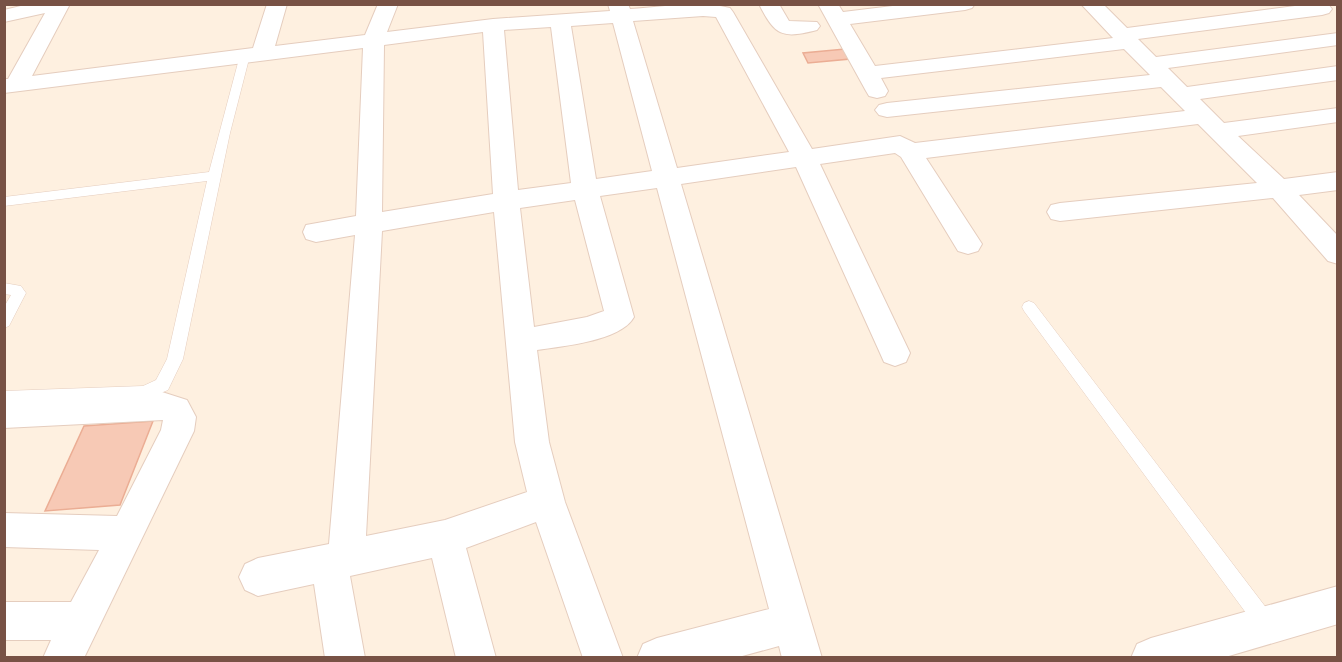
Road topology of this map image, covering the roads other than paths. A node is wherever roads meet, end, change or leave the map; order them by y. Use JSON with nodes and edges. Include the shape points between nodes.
{"nodes":[{"id":1,"x":60,"y":4,"type":"edge"},
{"id":2,"x":278,"y":4,"type":"edge"},
{"id":3,"x":388,"y":4,"type":"edge"},
{"id":4,"x":769,"y":4,"type":"edge"},
{"id":5,"x":965,"y":4,"type":"edge"},
{"id":6,"x":1120,"y":4,"type":"edge"},
{"id":7,"x":1092,"y":6,"type":"edge"},
{"id":8,"x":1322,"y":9,"type":"dead end"},
{"id":9,"x":619,"y":10,"type":"edge"},
{"id":10,"x":833,"y":12,"type":"edge"},
{"id":11,"x":4,"y":16,"type":"edge"},
{"id":12,"x":499,"y":18,"type":"edge"},
{"id":13,"x":560,"y":20,"type":"junction"},
{"id":14,"x":49,"y":25,"type":"junction"},
{"id":15,"x":810,"y":26,"type":"dead end"},
{"id":16,"x":4,"y":31,"type":"edge"},
{"id":17,"x":374,"y":39,"type":"junction"},
{"id":18,"x":1126,"y":39,"type":"junction"},
{"id":19,"x":1338,"y":39,"type":"edge"},
{"id":20,"x":254,"y":54,"type":"junction"},
{"id":21,"x":1150,"y":63,"type":"junction"},
{"id":22,"x":1338,"y":72,"type":"edge"},
{"id":23,"x":868,"y":73,"type":"junction"},
{"id":24,"x":10,"y":85,"type":"edge"},
{"id":25,"x":1174,"y":87,"type":"junction"},
{"id":26,"x":887,"y":110,"type":"junction"},
{"id":27,"x":1338,"y":115,"type":"edge"},
{"id":28,"x":1211,"y":124,"type":"junction"},
{"id":29,"x":908,"y":149,"type":"junction"},
{"id":30,"x":804,"y":157,"type":"junction"},
{"id":31,"x":215,"y":176,"type":"junction"},
{"id":32,"x":666,"y":178,"type":"junction"},
{"id":33,"x":1338,"y":181,"type":"edge"},
{"id":34,"x":1279,"y":189,"type":"junction"},
{"id":35,"x":585,"y":190,"type":"junction"},
{"id":36,"x":506,"y":201,"type":"junction"},
{"id":37,"x":4,"y":202,"type":"edge"},
{"id":38,"x":1060,"y":212,"type":"dead end"},
{"id":39,"x":369,"y":222,"type":"junction"},
{"id":40,"x":316,"y":232,"type":"dead end"},
{"id":41,"x":968,"y":244,"type":"dead end"},
{"id":42,"x":1336,"y":251,"type":"edge"},
{"id":43,"x":4,"y":288,"type":"edge"},
{"id":44,"x":1029,"y":307,"type":"dead end"},
{"id":45,"x":4,"y":322,"type":"edge"},
{"id":46,"x":521,"y":341,"type":"junction"},
{"id":47,"x":895,"y":353,"type":"dead end"},
{"id":48,"x":4,"y":398,"type":"edge"},
{"id":49,"x":4,"y":414,"type":"edge"},
{"id":50,"x":547,"y":502,"type":"junction"},
{"id":51,"x":4,"y":530,"type":"edge"},
{"id":52,"x":127,"y":534,"type":"junction"},
{"id":53,"x":445,"y":538,"type":"junction"},
{"id":54,"x":337,"y":561,"type":"junction"},
{"id":55,"x":258,"y":578,"type":"dead end"},
{"id":56,"x":1338,"y":605,"type":"edge"},
{"id":57,"x":4,"y":621,"type":"edge"},
{"id":58,"x":82,"y":621,"type":"junction"},
{"id":59,"x":1267,"y":625,"type":"junction"},
{"id":60,"x":797,"y":640,"type":"edge"},
{"id":61,"x":63,"y":657,"type":"edge"},
{"id":62,"x":345,"y":657,"type":"edge"},
{"id":63,"x":476,"y":657,"type":"edge"},
{"id":64,"x":603,"y":657,"type":"edge"},
{"id":65,"x":657,"y":657,"type":"edge"},
{"id":66,"x":1151,"y":657,"type":"edge"}],
"edges":[{"from":1,"to":11,"type":"street"},
{"from":1,"to":14,"type":"street"},
{"from":2,"to":20,"type":"street"},
{"from":3,"to":17,"type":"street"},
{"from":4,"to":15,"type":"street","via":[[784,28]]},
{"from":5,"to":10,"type":"street"},
{"from":6,"to":7,"type":"street"},
{"from":7,"to":18,"type":"street"},
{"from":8,"to":18,"type":"street"},
{"from":9,"to":13,"type":"street"},
{"from":9,"to":30,"type":"street","via":[[723,12]]},
{"from":9,"to":32,"type":"street"},
{"from":10,"to":23,"type":"street"},
{"from":12,"to":13,"type":"street"},
{"from":12,"to":17,"type":"street","via":[[448,22]]},
{"from":12,"to":36,"type":"street"},
{"from":13,"to":35,"type":"street"},
{"from":14,"to":16,"type":"street"},
{"from":14,"to":24,"type":"street"},
{"from":17,"to":20,"type":"street"},
{"from":17,"to":39,"type":"street"},
{"from":18,"to":21,"type":"street"},
{"from":18,"to":23,"type":"street"},
{"from":19,"to":21,"type":"street"},
{"from":20,"to":24,"type":"street"},
{"from":20,"to":31,"type":"lane"},
{"from":21,"to":25,"type":"street"},
{"from":22,"to":25,"type":"street"},
{"from":23,"to":26,"type":"street"},
{"from":25,"to":26,"type":"street"},
{"from":25,"to":28,"type":"street"},
{"from":26,"to":29,"type":"street"},
{"from":27,"to":28,"type":"street"},
{"from":28,"to":29,"type":"street"},
{"from":28,"to":34,"type":"street"},
{"from":29,"to":30,"type":"street","via":[[900,144]]},
{"from":29,"to":41,"type":"street"},
{"from":30,"to":32,"type":"street"},
{"from":30,"to":47,"type":"street"},
{"from":31,"to":37,"type":"lane"},
{"from":31,"to":48,"type":"lane","via":[[175,359],[162,385],[144,393]]},
{"from":32,"to":35,"type":"street"},
{"from":32,"to":60,"type":"street"},
{"from":33,"to":34,"type":"street"},
{"from":34,"to":38,"type":"street"},
{"from":34,"to":42,"type":"street"},
{"from":35,"to":36,"type":"street"},
{"from":35,"to":46,"type":"street","via":[[619,317],[596,327]]},
{"from":36,"to":39,"type":"street"},
{"from":36,"to":46,"type":"street"},
{"from":39,"to":40,"type":"street"},
{"from":39,"to":54,"type":"street"},
{"from":43,"to":45,"type":"lane","via":[[19,293]]},
{"from":44,"to":59,"type":"lane"},
{"from":46,"to":50,"type":"street","via":[[532,442]]},
{"from":49,"to":52,"type":"street","via":[[162,406],[176,410],[180,417],[177,431]]},
{"from":50,"to":53,"type":"street"},
{"from":50,"to":64,"type":"street"},
{"from":51,"to":52,"type":"street"},
{"from":52,"to":58,"type":"street"},
{"from":53,"to":54,"type":"street"},
{"from":53,"to":63,"type":"street"},
{"from":54,"to":55,"type":"street"},
{"from":54,"to":62,"type":"street"},
{"from":56,"to":59,"type":"street"},
{"from":57,"to":58,"type":"street"},
{"from":58,"to":61,"type":"street"},
{"from":59,"to":66,"type":"street"},
{"from":60,"to":65,"type":"street"}]}
